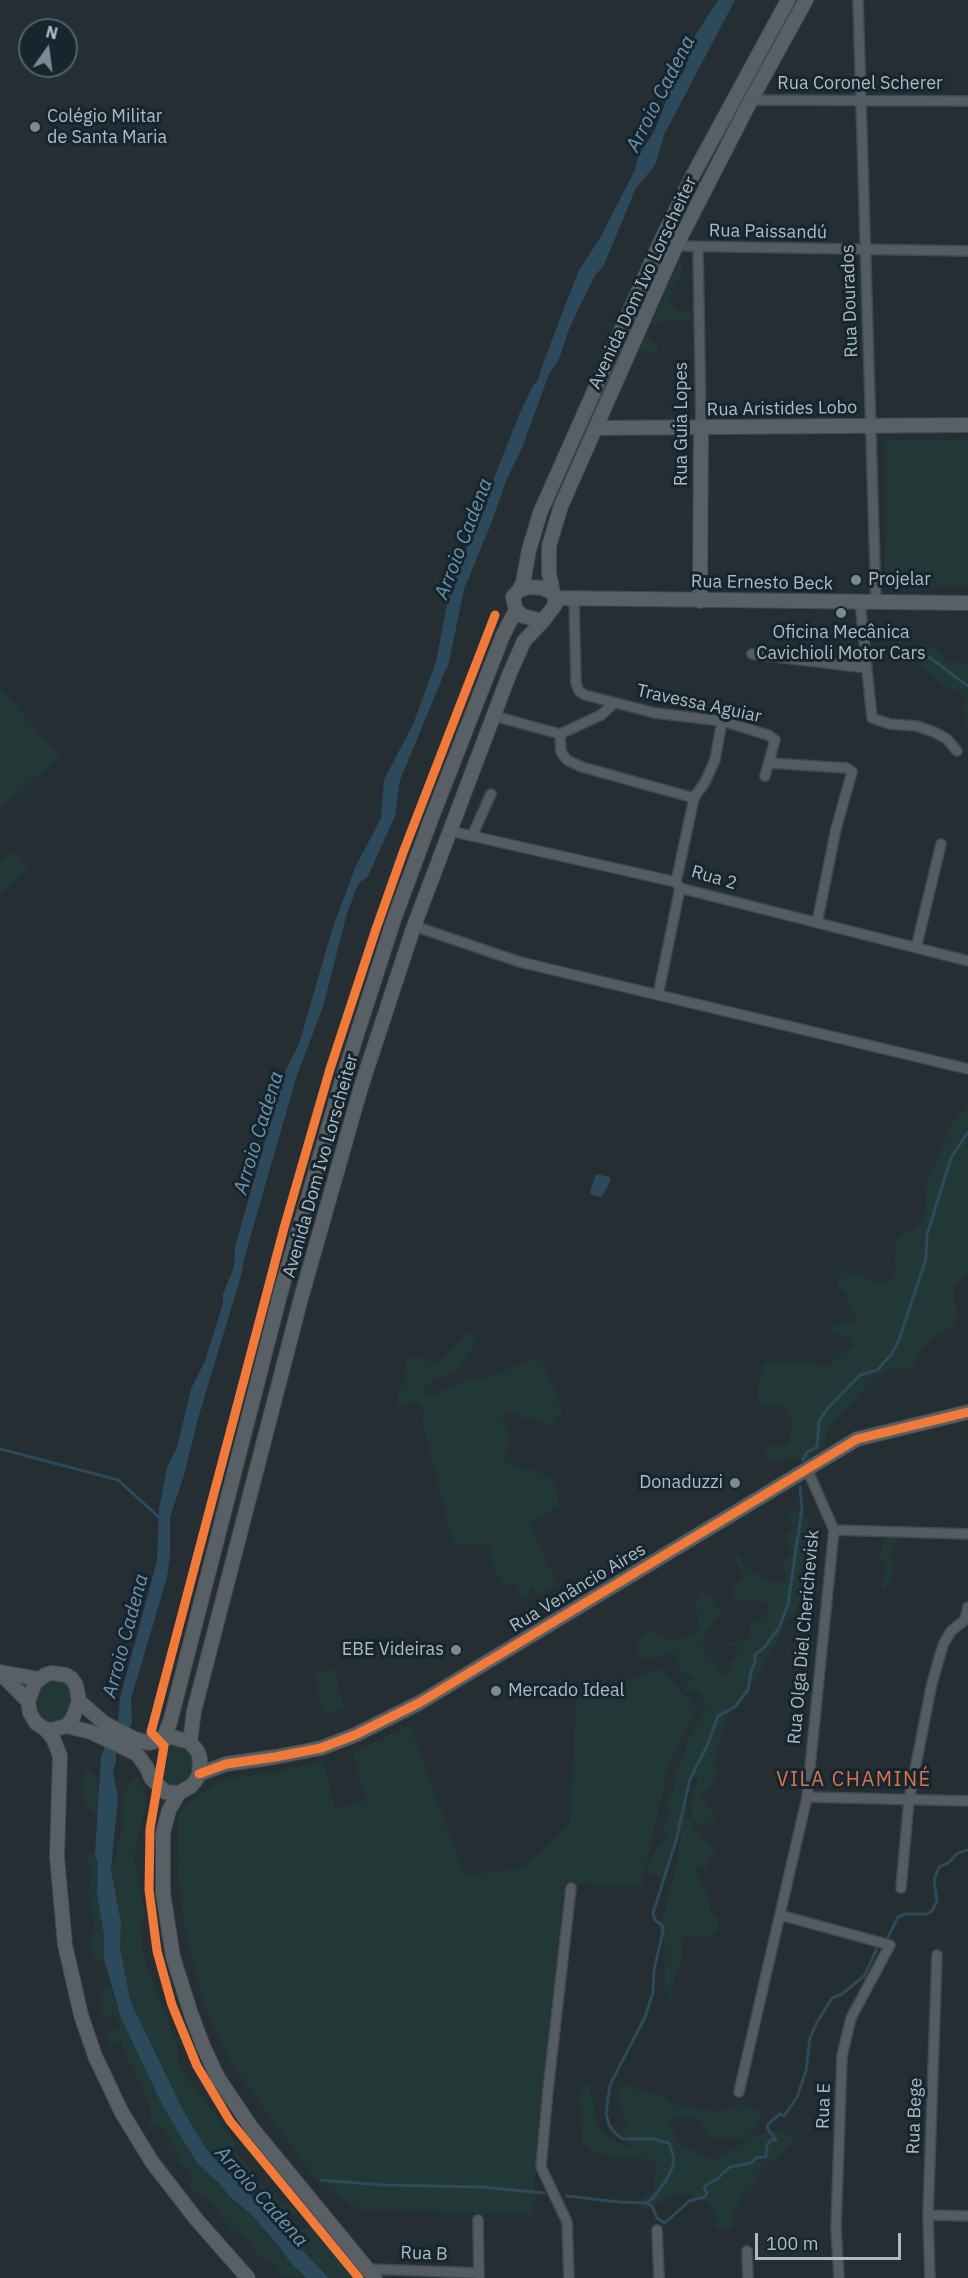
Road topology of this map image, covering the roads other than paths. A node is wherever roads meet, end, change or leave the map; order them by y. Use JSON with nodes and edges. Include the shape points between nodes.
{"nodes":[{"id":1,"x":788,"y":0,"type":"edge"},
{"id":2,"x":806,"y":0,"type":"edge"},
{"id":3,"x":858,"y":0,"type":"edge"},
{"id":4,"x":751,"y":100,"type":"junction"},
{"id":5,"x":861,"y":100,"type":"junction"},
{"id":6,"x":968,"y":101,"type":"edge"},
{"id":7,"x":676,"y":246,"type":"junction"},
{"id":8,"x":698,"y":248,"type":"junction"},
{"id":9,"x":865,"y":250,"type":"junction"},
{"id":10,"x":968,"y":251,"type":"edge"},
{"id":11,"x":968,"y":425,"type":"edge"},
{"id":12,"x":870,"y":426,"type":"junction"},
{"id":13,"x":701,"y":427,"type":"junction"},
{"id":14,"x":596,"y":428,"type":"junction"},
{"id":15,"x":519,"y":590,"type":"junction"},
{"id":16,"x":554,"y":596,"type":"junction"},
{"id":17,"x":574,"y":598,"type":"junction"},
{"id":18,"x":700,"y":601,"type":"junction"},
{"id":19,"x":860,"y":602,"type":"junction"},
{"id":20,"x":876,"y":602,"type":"junction"},
{"id":21,"x":968,"y":603,"type":"edge"},
{"id":22,"x":516,"y":610,"type":"junction"},
{"id":23,"x":543,"y":621,"type":"junction"},
{"id":24,"x":752,"y":654,"type":"dead end"},
{"id":25,"x":867,"y":668,"type":"junction"},
{"id":26,"x":614,"y":702,"type":"junction"},
{"id":27,"x":494,"y":716,"type":"junction"},
{"id":28,"x":722,"y":721,"type":"junction"},
{"id":29,"x":560,"y":734,"type":"junction"},
{"id":30,"x":957,"y":751,"type":"dead end"},
{"id":31,"x":769,"y":763,"type":"junction"},
{"id":32,"x":765,"y":776,"type":"dead end"},
{"id":33,"x":491,"y":794,"type":"dead end"},
{"id":34,"x":694,"y":798,"type":"junction"},
{"id":35,"x":450,"y":831,"type":"junction"},
{"id":36,"x":472,"y":836,"type":"junction"},
{"id":37,"x":941,"y":844,"type":"dead end"},
{"id":38,"x":678,"y":885,"type":"junction"},
{"id":39,"x":817,"y":923,"type":"junction"},
{"id":40,"x":414,"y":926,"type":"junction"},
{"id":41,"x":916,"y":948,"type":"junction"},
{"id":42,"x":968,"y":961,"type":"edge"},
{"id":43,"x":658,"y":995,"type":"junction"},
{"id":44,"x":968,"y":1069,"type":"edge"},
{"id":45,"x":968,"y":1412,"type":"edge"},
{"id":46,"x":807,"y":1469,"type":"junction"},
{"id":47,"x":834,"y":1530,"type":"junction"},
{"id":48,"x":968,"y":1534,"type":"edge"},
{"id":49,"x":968,"y":1607,"type":"edge"},
{"id":50,"x":0,"y":1672,"type":"edge"},
{"id":51,"x":39,"y":1679,"type":"junction"},
{"id":52,"x":28,"y":1701,"type":"junction"},
{"id":53,"x":79,"y":1701,"type":"junction"},
{"id":54,"x":66,"y":1726,"type":"junction"},
{"id":55,"x":45,"y":1729,"type":"junction"},
{"id":56,"x":101,"y":1729,"type":"junction"},
{"id":57,"x":159,"y":1740,"type":"junction"},
{"id":58,"x":133,"y":1745,"type":"junction"},
{"id":59,"x":194,"y":1747,"type":"junction"},
{"id":60,"x":226,"y":1764,"type":"junction"},
{"id":61,"x":147,"y":1768,"type":"junction"},
{"id":62,"x":199,"y":1774,"type":"junction"},
{"id":63,"x":179,"y":1793,"type":"junction"},
{"id":64,"x":807,"y":1797,"type":"junction"},
{"id":65,"x":909,"y":1800,"type":"junction"},
{"id":66,"x":968,"y":1802,"type":"edge"},
{"id":67,"x":571,"y":1888,"type":"dead end"},
{"id":68,"x":901,"y":1888,"type":"dead end"},
{"id":69,"x":780,"y":1916,"type":"junction"},
{"id":70,"x":937,"y":1955,"type":"dead end"},
{"id":71,"x":739,"y":2092,"type":"dead end"},
{"id":72,"x":928,"y":2215,"type":"junction"},
{"id":73,"x":968,"y":2216,"type":"edge"},
{"id":74,"x":478,"y":2220,"type":"dead end"},
{"id":75,"x":657,"y":2230,"type":"dead end"},
{"id":76,"x":747,"y":2251,"type":"dead end"},
{"id":77,"x":371,"y":2274,"type":"edge"},
{"id":78,"x":479,"y":2275,"type":"edge"},
{"id":79,"x":248,"y":2278,"type":"edge"},
{"id":80,"x":569,"y":2278,"type":"edge"},
{"id":81,"x":658,"y":2278,"type":"edge"},
{"id":82,"x":748,"y":2278,"type":"edge"},
{"id":83,"x":839,"y":2278,"type":"edge"},
{"id":84,"x":930,"y":2278,"type":"edge"}],
"edges":[{"from":1,"to":15,"type":"main road","name":"Avenida Dom Ivo Lorscheiter","via":[[658,245],[540,513]]},
{"from":2,"to":4,"type":"main road","name":"Avenida Dom Ivo Lorscheiter"},
{"from":3,"to":5,"type":"street","name":"Rua Dourados"},
{"from":4,"to":5,"type":"street","name":"Rua Coronel Scherer"},
{"from":4,"to":7,"type":"main road","name":"Avenida Dom Ivo Lorscheiter"},
{"from":5,"to":6,"type":"street","name":"Rua Coronel Scherer"},
{"from":5,"to":9,"type":"street","name":"Rua Dourados"},
{"from":7,"to":8,"type":"street","name":"Rua Paissandú"},
{"from":7,"to":14,"type":"main road","name":"Avenida Dom Ivo Lorscheiter"},
{"from":8,"to":9,"type":"street","name":"Rua Paissandú"},
{"from":8,"to":13,"type":"street","name":"Rua Guia Lopes"},
{"from":9,"to":10,"type":"street","name":"Rua Paissandú"},
{"from":9,"to":12,"type":"street","name":"Rua Dourados"},
{"from":11,"to":12,"type":"main road","name":"Rua Aristides Lobo"},
{"from":12,"to":13,"type":"main road","name":"Rua Aristides Lobo"},
{"from":12,"to":20,"type":"street","name":"Rua Dourados"},
{"from":13,"to":14,"type":"main road","name":"Rua Aristides Lobo"},
{"from":13,"to":18,"type":"main road","name":"Rua Guia Lopes"},
{"from":14,"to":16,"type":"main road","name":"Avenida Dom Ivo Lorscheiter","via":[[552,530],[549,562]]},
{"from":15,"to":16,"type":"main road","via":[[536,587]]},
{"from":15,"to":22,"type":"main road","name":"Avenida Dom Ivo Lorscheiter","via":[[513,597]]},
{"from":16,"to":17,"type":"main road","name":"Rua Ernesto Beck"},
{"from":16,"to":23,"type":"main road","name":"Avenida Dom Ivo Lorscheiter","via":[[555,605]]},
{"from":17,"to":18,"type":"main road","name":"Rua Ernesto Beck"},
{"from":17,"to":26,"type":"street","name":"Travessa Aguiar","via":[[579,691]]},
{"from":18,"to":19,"type":"main road","name":"Rua Ernesto Beck"},
{"from":19,"to":20,"type":"main road","name":"Rua Ernesto Beck"},
{"from":19,"to":25,"type":"street"},
{"from":20,"to":21,"type":"main road","name":"Rua Ernesto Beck"},
{"from":22,"to":23,"type":"main road"},
{"from":22,"to":57,"type":"main road","name":"Avenida Dom Ivo Lorscheiter","via":[[394,919],[345,1073],[281,1291],[172,1711]]},
{"from":23,"to":27,"type":"main road","name":"Avenida Dom Ivo Lorscheiter","via":[[524,641]]},
{"from":24,"to":25,"type":"street"},
{"from":25,"to":30,"type":"street","via":[[872,718],[934,732]]},
{"from":26,"to":28,"type":"street","name":"Travessa Aguiar","via":[[656,713]]},
{"from":26,"to":29,"type":"street","via":[[601,715]]},
{"from":27,"to":29,"type":"street"},
{"from":27,"to":35,"type":"main road","name":"Avenida Dom Ivo Lorscheiter"},
{"from":28,"to":31,"type":"street","name":"Travessa Aguiar","via":[[773,737]]},
{"from":28,"to":34,"type":"street","via":[[715,760]]},
{"from":29,"to":34,"type":"street","via":[[561,752],[567,760]]},
{"from":31,"to":32,"type":"street","name":"Travessa Aguiar"},
{"from":31,"to":39,"type":"street","via":[[847,768],[852,772]]},
{"from":33,"to":36,"type":"street"},
{"from":34,"to":38,"type":"street"},
{"from":35,"to":36,"type":"street","name":"Rua 2"},
{"from":35,"to":40,"type":"main road","name":"Avenida Dom Ivo Lorscheiter"},
{"from":36,"to":38,"type":"street","name":"Rua 2"},
{"from":37,"to":41,"type":"street"},
{"from":38,"to":39,"type":"street","name":"Rua 2"},
{"from":38,"to":43,"type":"street"},
{"from":39,"to":41,"type":"street","name":"Rua 2"},
{"from":40,"to":43,"type":"street","via":[[520,962]]},
{"from":40,"to":59,"type":"main road","name":"Avenida Dom Ivo Lorscheiter","via":[[361,1087],[304,1287],[194,1711]]},
{"from":41,"to":42,"type":"street","name":"Rua 2"},
{"from":43,"to":44,"type":"street"},
{"from":45,"to":46,"type":"main road","name":"Rua Venâncio Aires","via":[[857,1439]]},
{"from":46,"to":47,"type":"street","name":"Rua Olga Diel Cherichevisk"},
{"from":46,"to":60,"type":"main road","name":"Rua Venâncio Aires","via":[[409,1708],[334,1744],[275,1758]]},
{"from":47,"to":48,"type":"street"},
{"from":47,"to":64,"type":"street","name":"Rua Olga Diel Cherichevisk"},
{"from":49,"to":65,"type":"street","via":[[964,1620],[951,1630],[943,1645]]},
{"from":50,"to":51,"type":"main road"},
{"from":50,"to":52,"type":"main road"},
{"from":51,"to":52,"type":"main road"},
{"from":51,"to":53,"type":"main road","via":[[52,1672],[66,1675],[76,1685]]},
{"from":52,"to":55,"type":"main road","via":[[36,1723]]},
{"from":53,"to":54,"type":"main road"},
{"from":53,"to":56,"type":"main road"},
{"from":54,"to":55,"type":"main road"},
{"from":54,"to":56,"type":"main road"},
{"from":55,"to":79,"type":"main road","via":[[60,1756],[57,1857],[65,1945],[95,2056],[122,2113],[152,2162]]},
{"from":56,"to":58,"type":"main road"},
{"from":57,"to":58,"type":"main road"},
{"from":57,"to":59,"type":"main road","via":[[172,1737]]},
{"from":57,"to":61,"type":"main road","via":[[149,1753]]},
{"from":58,"to":61,"type":"main road"},
{"from":59,"to":60,"type":"main road","name":"Rua Venâncio Aires","via":[[207,1758]]},
{"from":59,"to":62,"type":"main road"},
{"from":60,"to":62,"type":"main road","name":"Rua Venâncio Aires"},
{"from":61,"to":63,"type":"main road","via":[[165,1792]]},
{"from":62,"to":63,"type":"main road","via":[[191,1786]]},
{"from":63,"to":77,"type":"main road","via":[[163,1833],[163,1893],[173,1957],[203,2046],[218,2078],[251,2127]]},
{"from":64,"to":65,"type":"street"},
{"from":64,"to":69,"type":"street","name":"Rua Olga Diel Cherichevisk"},
{"from":65,"to":66,"type":"street"},
{"from":65,"to":68,"type":"street"},
{"from":67,"to":80,"type":"street","via":[[541,2167],[567,2222]]},
{"from":69,"to":71,"type":"street","name":"Rua Olga Diel Cherichevisk"},
{"from":69,"to":83,"type":"street","name":"Rua E","via":[[890,1945],[851,2018],[842,2056],[836,2228]]},
{"from":70,"to":72,"type":"street","name":"Rua Bege"},
{"from":72,"to":73,"type":"street"},
{"from":72,"to":84,"type":"street","name":"Rua Bege"},
{"from":74,"to":78,"type":"street"},
{"from":75,"to":81,"type":"street"},
{"from":76,"to":82,"type":"street"},
{"from":77,"to":78,"type":"street","name":"Rua B"}]}
